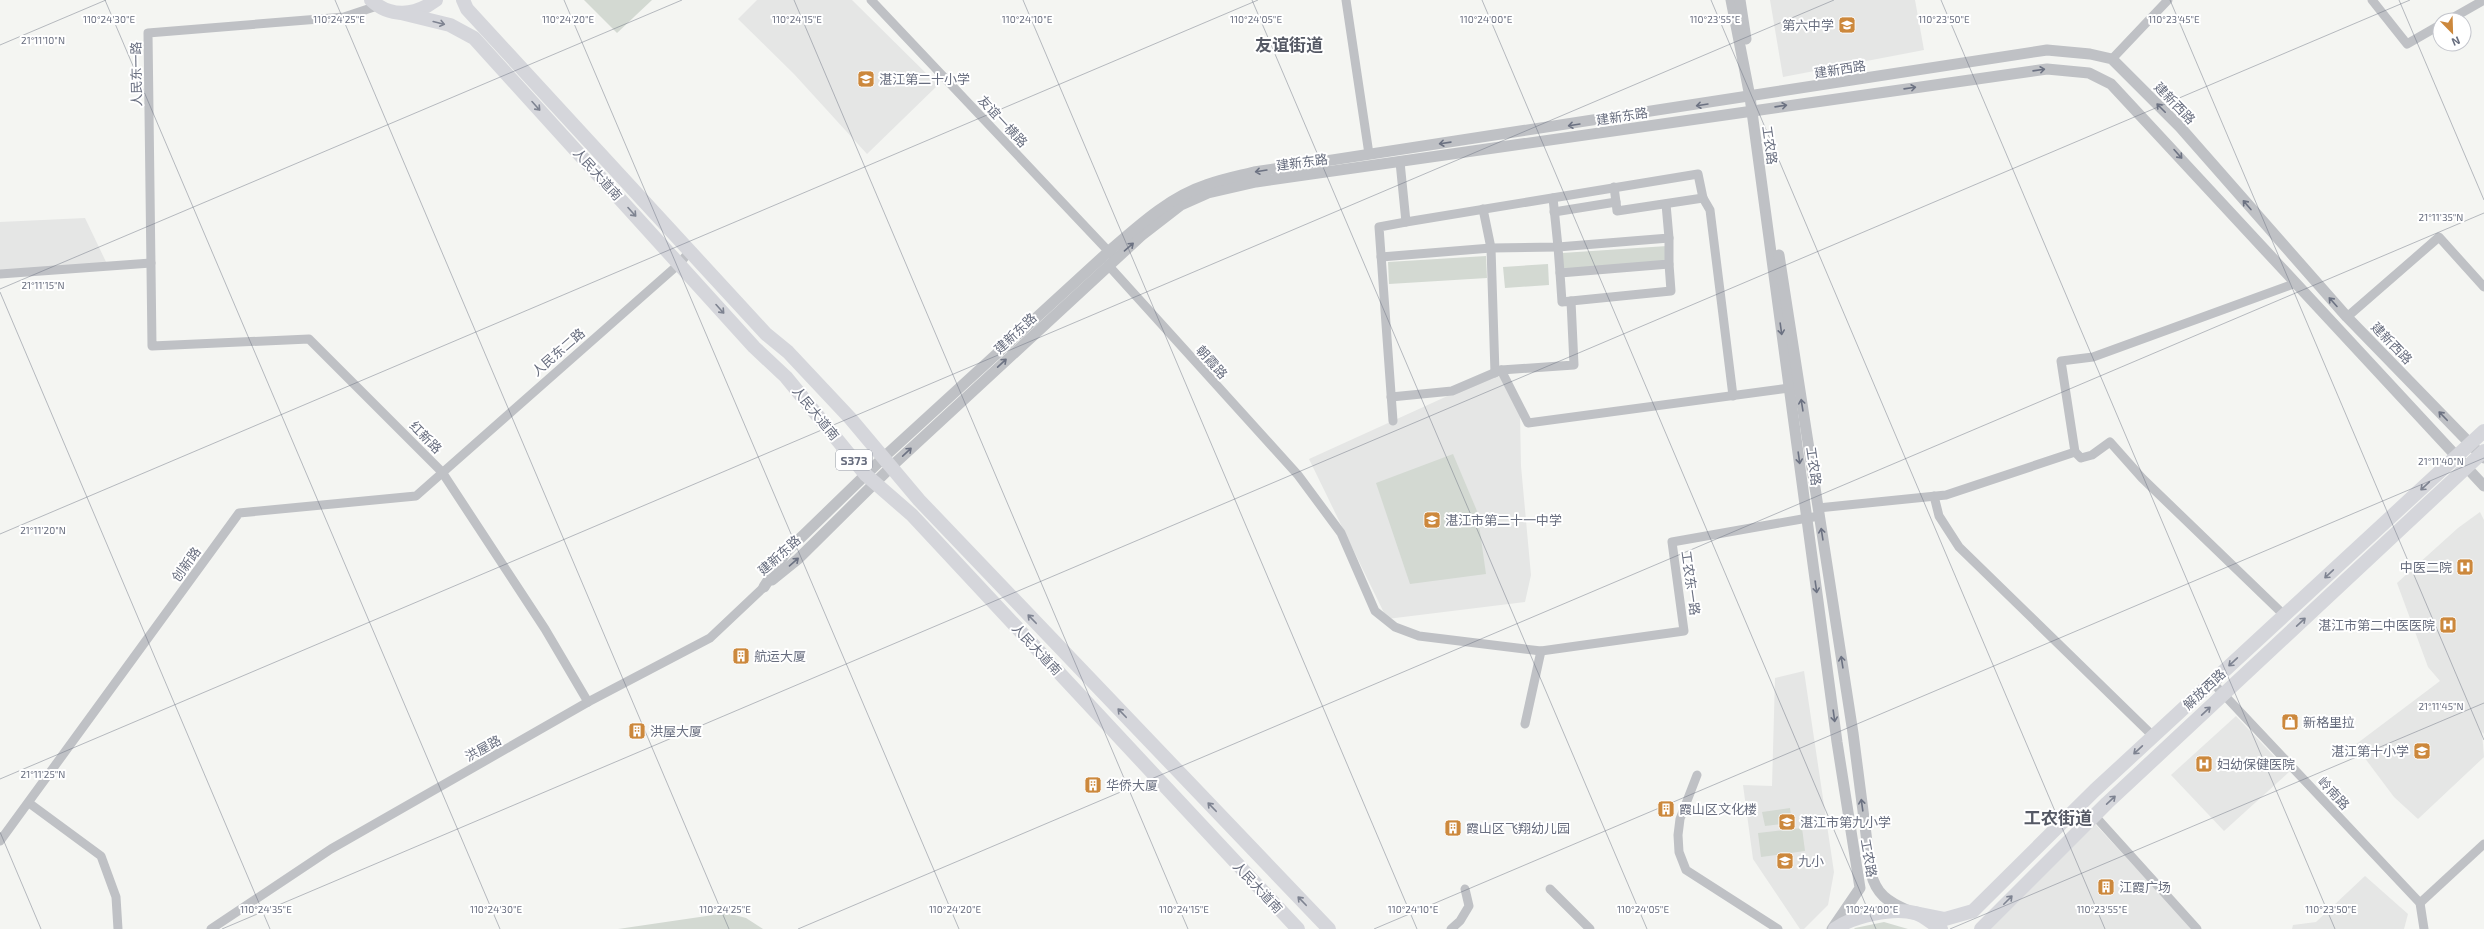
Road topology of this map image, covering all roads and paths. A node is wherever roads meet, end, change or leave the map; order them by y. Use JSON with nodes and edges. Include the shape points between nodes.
{"nodes":[{"id":1,"x":436,"y":0,"type":"edge"},
{"id":2,"x":463,"y":0,"type":"edge"},
{"id":3,"x":871,"y":0,"type":"edge"},
{"id":4,"x":1346,"y":0,"type":"edge"},
{"id":5,"x":1731,"y":0,"type":"edge"},
{"id":6,"x":1740,"y":0,"type":"edge"},
{"id":7,"x":2168,"y":0,"type":"edge"},
{"id":8,"x":2372,"y":0,"type":"edge"},
{"id":9,"x":2484,"y":0,"type":"edge"},
{"id":10,"x":374,"y":3,"type":"edge"},
{"id":11,"x":2463,"y":12,"type":"edge"},
{"id":12,"x":401,"y":13,"type":"junction"},
{"id":13,"x":2432,"y":30,"type":"edge"},
{"id":14,"x":2112,"y":59,"type":"junction"},
{"id":15,"x":1748,"y":97,"type":"junction"},
{"id":16,"x":1750,"y":110,"type":"junction"},
{"id":17,"x":1369,"y":154,"type":"junction"},
{"id":18,"x":1400,"y":162,"type":"junction"},
{"id":19,"x":1614,"y":187,"type":"junction"},
{"id":20,"x":1553,"y":198,"type":"junction"},
{"id":21,"x":1703,"y":198,"type":"junction"},
{"id":22,"x":1616,"y":202,"type":"junction"},
{"id":23,"x":1666,"y":204,"type":"junction"},
{"id":24,"x":1483,"y":209,"type":"junction"},
{"id":25,"x":1554,"y":212,"type":"junction"},
{"id":26,"x":1406,"y":222,"type":"junction"},
{"id":27,"x":1669,"y":238,"type":"junction"},
{"id":28,"x":1558,"y":247,"type":"junction"},
{"id":29,"x":1491,"y":248,"type":"junction"},
{"id":30,"x":690,"y":251,"type":"junction"},
{"id":31,"x":1381,"y":257,"type":"junction"},
{"id":32,"x":1111,"y":258,"type":"junction"},
{"id":33,"x":151,"y":263,"type":"junction"},
{"id":34,"x":679,"y":264,"type":"junction"},
{"id":35,"x":1669,"y":264,"type":"junction"},
{"id":36,"x":1560,"y":273,"type":"junction"},
{"id":37,"x":0,"y":274,"type":"edge"},
{"id":38,"x":2296,"y":283,"type":"junction"},
{"id":39,"x":2484,"y":287,"type":"edge"},
{"id":40,"x":1571,"y":301,"type":"junction"},
{"id":41,"x":2347,"y":317,"type":"junction"},
{"id":42,"x":152,"y":346,"type":"joint"},
{"id":43,"x":1498,"y":371,"type":"junction"},
{"id":44,"x":1789,"y":388,"type":"junction"},
{"id":45,"x":1733,"y":396,"type":"junction"},
{"id":46,"x":1391,"y":397,"type":"junction"},
{"id":47,"x":1393,"y":421,"type":"dead end"},
{"id":48,"x":2484,"y":431,"type":"edge"},
{"id":49,"x":2470,"y":444,"type":"junction"},
{"id":50,"x":2075,"y":452,"type":"junction"},
{"id":51,"x":2483,"y":454,"type":"edge"},
{"id":52,"x":2456,"y":457,"type":"junction"},
{"id":53,"x":888,"y":461,"type":"junction"},
{"id":54,"x":2466,"y":467,"type":"junction"},
{"id":55,"x":442,"y":472,"type":"junction"},
{"id":56,"x":870,"y":479,"type":"junction"},
{"id":57,"x":2484,"y":486,"type":"edge"},
{"id":58,"x":1934,"y":496,"type":"junction"},
{"id":59,"x":1818,"y":512,"type":"junction"},
{"id":60,"x":1807,"y":517,"type":"junction"},
{"id":61,"x":764,"y":587,"type":"joint"},
{"id":62,"x":2284,"y":616,"type":"junction"},
{"id":63,"x":1541,"y":651,"type":"junction"},
{"id":64,"x":2212,"y":682,"type":"junction"},
{"id":65,"x":2224,"y":694,"type":"junction"},
{"id":66,"x":588,"y":702,"type":"junction"},
{"id":67,"x":1525,"y":724,"type":"dead end"},
{"id":68,"x":2154,"y":736,"type":"junction"},
{"id":69,"x":1696,"y":775,"type":"dead end"},
{"id":70,"x":29,"y":803,"type":"junction"},
{"id":71,"x":2094,"y":815,"type":"junction"},
{"id":72,"x":0,"y":841,"type":"edge"},
{"id":73,"x":2484,"y":844,"type":"edge"},
{"id":74,"x":1465,"y":889,"type":"dead end"},
{"id":75,"x":1550,"y":889,"type":"dead end"},
{"id":76,"x":2420,"y":904,"type":"junction"},
{"id":77,"x":1915,"y":913,"type":"junction"},
{"id":78,"x":118,"y":929,"type":"edge"},
{"id":79,"x":211,"y":929,"type":"edge"},
{"id":80,"x":1298,"y":929,"type":"edge"},
{"id":81,"x":1329,"y":929,"type":"edge"},
{"id":82,"x":1451,"y":929,"type":"edge"},
{"id":83,"x":1590,"y":929,"type":"edge"},
{"id":84,"x":1778,"y":929,"type":"edge"},
{"id":85,"x":1834,"y":929,"type":"edge"},
{"id":86,"x":1941,"y":929,"type":"edge"},
{"id":87,"x":1982,"y":929,"type":"edge"},
{"id":88,"x":2197,"y":929,"type":"edge"},
{"id":89,"x":2424,"y":929,"type":"edge"}],
"edges":[{"from":1,"to":12,"type":"main road","number":"S373","via":[[414,12]]},
{"from":2,"to":30,"type":"main road","name":"人民大道南","number":"S373","via":[[467,9]]},
{"from":3,"to":32,"type":"street","name":"友谊一横路"},
{"from":4,"to":17,"type":"street"},
{"from":5,"to":15,"type":"street","name":"工农路"},
{"from":6,"to":15,"type":"street","name":"工农路"},
{"from":7,"to":14,"type":"street"},
{"from":8,"to":13,"type":"street","via":[[2407,44]]},
{"from":9,"to":11,"type":"street"},
{"from":10,"to":12,"type":"main road","number":"S373"},
{"from":10,"to":33,"type":"street","name":"人民东一路","via":[[344,17],[148,33]]},
{"from":12,"to":34,"type":"main road","name":"人民大道南","number":"S373","one_way":true,"via":[[450,25],[474,38]]},
{"from":14,"to":15,"type":"street","name":"建新西路","via":[[2047,50]]},
{"from":41,"to":14,"type":"street","name":"建新西路","one_way":true,"via":[[2180,127]]},
{"from":15,"to":16,"type":"street","name":"工农路"},
{"from":15,"to":17,"type":"street","name":"建新东路","one_way":true},
{"from":16,"to":18,"type":"street","name":"建新东路"},
{"from":16,"to":38,"type":"street","one_way":true,"via":[[2047,69],[2089,73],[2111,84]]},
{"from":16,"to":44,"type":"street","name":"工农路","one_way":true},
{"from":59,"to":16,"type":"street","name":"工农路","one_way":true},
{"from":17,"to":32,"type":"street","name":"建新东路","one_way":true,"via":[[1254,172],[1206,185],[1180,197],[1135,230]]},
{"from":18,"to":26,"type":"street"},
{"from":32,"to":18,"type":"street","name":"建新东路","one_way":true,"via":[[1181,205],[1208,192],[1256,182]]},
{"from":19,"to":20,"type":"street"},
{"from":19,"to":21,"type":"street","via":[[1698,174]]},
{"from":19,"to":22,"type":"street"},
{"from":20,"to":24,"type":"street"},
{"from":20,"to":25,"type":"street"},
{"from":21,"to":23,"type":"street"},
{"from":21,"to":45,"type":"street","via":[[1710,210]]},
{"from":22,"to":23,"type":"street","via":[[1617,211]]},
{"from":22,"to":25,"type":"street"},
{"from":23,"to":27,"type":"street"},
{"from":24,"to":26,"type":"street"},
{"from":24,"to":29,"type":"street"},
{"from":25,"to":28,"type":"street"},
{"from":26,"to":31,"type":"street","via":[[1379,227]]},
{"from":27,"to":28,"type":"street"},
{"from":27,"to":35,"type":"street"},
{"from":28,"to":29,"type":"street"},
{"from":28,"to":36,"type":"street"},
{"from":29,"to":31,"type":"street"},
{"from":29,"to":43,"type":"street"},
{"from":30,"to":34,"type":"street","name":"人民东二路"},
{"from":30,"to":53,"type":"main road","name":"人民大道南","number":"S373","via":[[766,334],[788,352]]},
{"from":31,"to":46,"type":"street"},
{"from":32,"to":53,"type":"street","name":"建新东路"},
{"from":32,"to":63,"type":"street","name":"朝霞路","via":[[1298,475],[1341,533],[1375,611],[1395,627],[1419,636]]},
{"from":33,"to":37,"type":"street"},
{"from":33,"to":42,"type":"street","name":"人民东一路"},
{"from":34,"to":55,"type":"street","name":"人民东二路"},
{"from":34,"to":56,"type":"main road","name":"人民大道南","number":"S373","one_way":true,"via":[[754,347],[786,377]]},
{"from":35,"to":36,"type":"street"},
{"from":35,"to":40,"type":"street","via":[[1671,291]]},
{"from":36,"to":40,"type":"street","via":[[1562,302]]},
{"from":38,"to":50,"type":"street","via":[[2093,357],[2061,361]]},
{"from":38,"to":52,"type":"street"},
{"from":39,"to":41,"type":"street","via":[[2439,237]]},
{"from":40,"to":43,"type":"street","via":[[1574,365]]},
{"from":49,"to":41,"type":"street","name":"建新西路","one_way":true},
{"from":42,"to":55,"type":"street","name":"红新路","via":[[309,339]]},
{"from":43,"to":45,"type":"street","via":[[1528,423]]},
{"from":43,"to":46,"type":"street","via":[[1452,391]]},
{"from":44,"to":45,"type":"street"},
{"from":44,"to":60,"type":"street","name":"工农路","one_way":true},
{"from":46,"to":47,"type":"street"},
{"from":48,"to":49,"type":"main road","name":"解放西路"},
{"from":49,"to":51,"type":"street","name":"建新西路"},
{"from":49,"to":52,"type":"main road","name":"解放西路"},
{"from":50,"to":58,"type":"street","name":"工农东一路","via":[[1946,495]]},
{"from":50,"to":62,"type":"street","via":[[2081,458],[2086,457],[2110,442],[2142,478]]},
{"from":51,"to":54,"type":"main road","name":"解放西路"},
{"from":52,"to":54,"type":"street"},
{"from":52,"to":62,"type":"main road","name":"解放西路","one_way":true},
{"from":53,"to":56,"type":"street","name":"建新东路"},
{"from":81,"to":53,"type":"main road","name":"人民大道南","number":"S373","one_way":true,"via":[[919,500]]},
{"from":54,"to":57,"type":"street"},
{"from":65,"to":54,"type":"main road","name":"解放西路","one_way":true},
{"from":55,"to":66,"type":"street","name":"红新路","via":[[545,629]]},
{"from":55,"to":70,"type":"street","name":"创新路","via":[[416,496],[239,513]]},
{"from":56,"to":61,"type":"street","name":"建新东路","via":[[786,552]]},
{"from":56,"to":80,"type":"main road","name":"人民大道南","number":"S373","via":[[912,515]]},
{"from":58,"to":59,"type":"street","name":"工农东一路"},
{"from":58,"to":68,"type":"street","via":[[1940,516],[1959,547]]},
{"from":59,"to":60,"type":"street","name":"工农东一路"},
{"from":77,"to":59,"type":"street","name":"工农路","one_way":true,"via":[[1888,902],[1874,885]]},
{"from":60,"to":63,"type":"street","name":"工农东一路","via":[[1672,542],[1684,631]]},
{"from":60,"to":85,"type":"street","name":"工农路","one_way":true,"via":[[1837,742],[1860,888]]},
{"from":61,"to":66,"type":"street","name":"洪屋路","via":[[710,638]]},
{"from":62,"to":64,"type":"main road","name":"解放西路","one_way":true},
{"from":63,"to":67,"type":"street"},
{"from":64,"to":65,"type":"street","name":"岭南路"},
{"from":64,"to":68,"type":"main road","name":"解放西路"},
{"from":71,"to":65,"type":"main road","name":"解放西路","one_way":true},
{"from":65,"to":76,"type":"street","name":"岭南路"},
{"from":66,"to":79,"type":"street","name":"洪屋路","via":[[331,849]]},
{"from":68,"to":77,"type":"main road","name":"解放西路","one_way":true,"via":[[1973,910],[1945,919]]},
{"from":69,"to":84,"type":"street","via":[[1680,819],[1678,835],[1679,852],[1686,870]]},
{"from":70,"to":72,"type":"street","name":"创新路"},
{"from":70,"to":78,"type":"street","via":[[101,856],[116,897]]},
{"from":87,"to":71,"type":"main road","name":"解放西路","one_way":true,"via":[[1986,922]]},
{"from":71,"to":88,"type":"street"},
{"from":73,"to":76,"type":"street"},
{"from":74,"to":82,"type":"street","via":[[1469,906],[1460,921]]},
{"from":75,"to":83,"type":"street"},
{"from":76,"to":89,"type":"street"},
{"from":77,"to":85,"type":"main road","name":"解放西路","via":[[1878,912],[1852,918]]},
{"from":77,"to":86,"type":"main road"}]}
